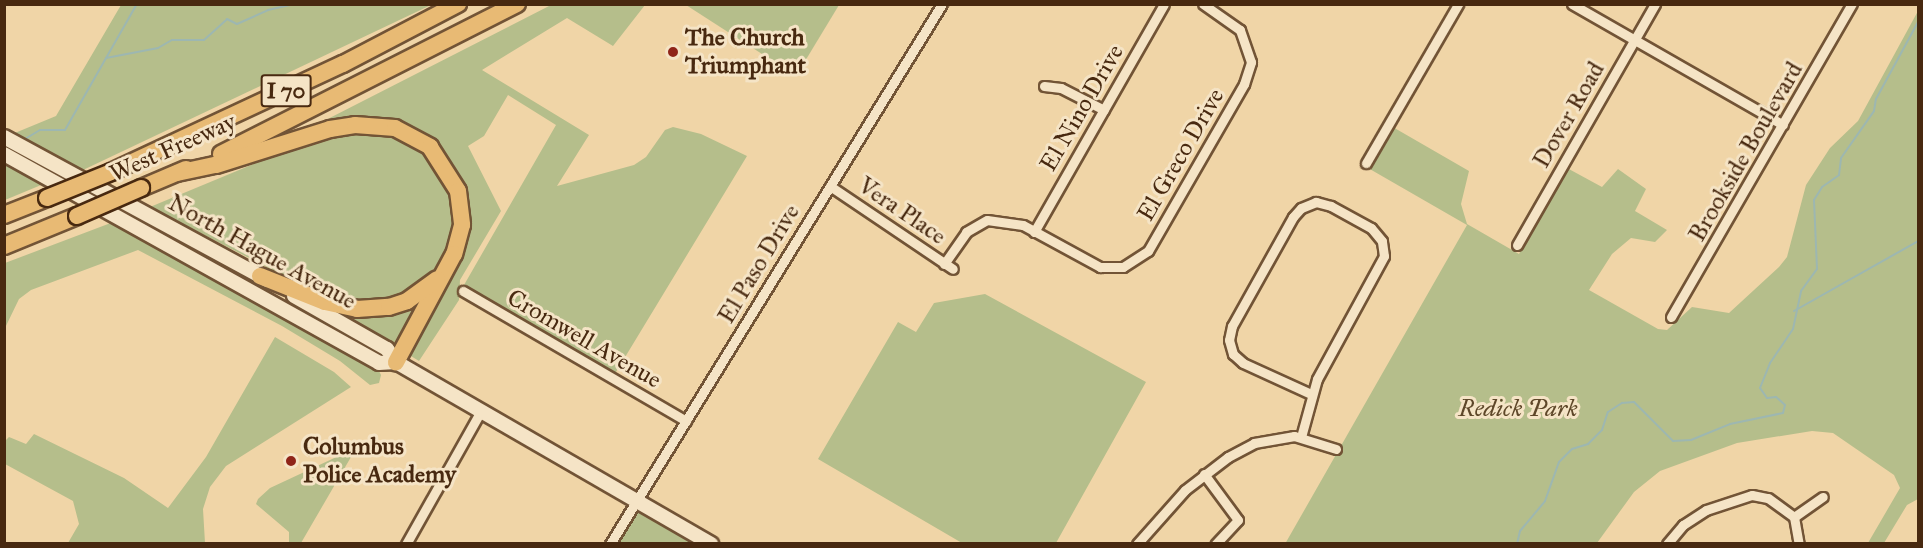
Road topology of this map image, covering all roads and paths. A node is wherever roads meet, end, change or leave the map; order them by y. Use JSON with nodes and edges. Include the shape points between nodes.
{"nodes":[{"id":1,"x":458,"y":4,"type":"edge"},
{"id":2,"x":517,"y":4,"type":"edge"},
{"id":3,"x":942,"y":4,"type":"edge"},
{"id":4,"x":1164,"y":4,"type":"edge"},
{"id":5,"x":1203,"y":4,"type":"edge"},
{"id":6,"x":1458,"y":4,"type":"edge"},
{"id":7,"x":1572,"y":4,"type":"edge"},
{"id":8,"x":1655,"y":4,"type":"edge"},
{"id":9,"x":1852,"y":4,"type":"edge"},
{"id":10,"x":1635,"y":40,"type":"junction"},
{"id":11,"x":1044,"y":86,"type":"dead end"},
{"id":12,"x":1104,"y":110,"type":"junction"},
{"id":13,"x":1784,"y":125,"type":"junction"},
{"id":14,"x":4,"y":137,"type":"edge"},
{"id":15,"x":4,"y":154,"type":"edge"},
{"id":16,"x":1366,"y":164,"type":"dead end"},
{"id":17,"x":177,"y":173,"type":"junction"},
{"id":18,"x":830,"y":186,"type":"junction"},
{"id":19,"x":4,"y":215,"type":"edge"},
{"id":20,"x":1034,"y":232,"type":"junction"},
{"id":21,"x":1517,"y":245,"type":"dead end"},
{"id":22,"x":4,"y":246,"type":"edge"},
{"id":23,"x":448,"y":267,"type":"junction"},
{"id":24,"x":260,"y":276,"type":"junction"},
{"id":25,"x":463,"y":291,"type":"dead end"},
{"id":26,"x":1671,"y":317,"type":"dead end"},
{"id":27,"x":396,"y":363,"type":"junction"},
{"id":28,"x":1311,"y":394,"type":"junction"},
{"id":29,"x":481,"y":411,"type":"junction"},
{"id":30,"x":686,"y":422,"type":"junction"},
{"id":31,"x":1301,"y":437,"type":"junction"},
{"id":32,"x":1336,"y":449,"type":"dead end"},
{"id":33,"x":1204,"y":474,"type":"junction"},
{"id":34,"x":1823,"y":497,"type":"dead end"},
{"id":35,"x":637,"y":500,"type":"junction"},
{"id":36,"x":1794,"y":517,"type":"junction"},
{"id":37,"x":406,"y":543,"type":"edge"},
{"id":38,"x":610,"y":543,"type":"edge"},
{"id":39,"x":711,"y":543,"type":"edge"},
{"id":40,"x":1137,"y":543,"type":"edge"},
{"id":41,"x":1216,"y":543,"type":"edge"},
{"id":42,"x":1667,"y":543,"type":"edge"},
{"id":43,"x":1799,"y":543,"type":"edge"}],
"edges":[{"from":1,"to":19,"type":"highway","name":"West Freeway","number":"I 70","bridge":true,"via":[[343,64],[111,172]]},
{"from":2,"to":17,"type":"highway","name":"West Freeway","number":"I 70","via":[[358,87]]},
{"from":3,"to":18,"type":"street","name":"El Paso Drive"},
{"from":4,"to":12,"type":"street","name":"El Nino Drive"},
{"from":5,"to":20,"type":"street","name":"El Greco Drive","via":[[1234,24],[1249,47],[1251,62],[1244,84],[1148,251],[1123,267],[1100,267]]},
{"from":6,"to":16,"type":"street"},
{"from":7,"to":10,"type":"street"},
{"from":8,"to":10,"type":"street","name":"Dover Road"},
{"from":9,"to":13,"type":"street","name":"Brookside Boulevard"},
{"from":10,"to":13,"type":"street"},
{"from":10,"to":21,"type":"street","name":"Dover Road"},
{"from":11,"to":12,"type":"street","via":[[1061,88]]},
{"from":12,"to":20,"type":"street","name":"El Nino Drive"},
{"from":13,"to":26,"type":"street","name":"Brookside Boulevard"},
{"from":14,"to":24,"type":"main road","name":"North Hague Avenue"},
{"from":15,"to":27,"type":"main road","name":"North Hague Avenue","via":[[379,363]]},
{"from":17,"to":22,"type":"highway","name":"West Freeway","number":"I 70","bridge":true},
{"from":17,"to":23,"type":"highway","via":[[216,165],[330,129],[355,125],[395,128],[430,147],[458,191],[462,225]]},
{"from":18,"to":20,"type":"street","name":"Vera Place","via":[[948,266],[966,232],[987,220],[1012,221]]},
{"from":18,"to":30,"type":"street","name":"El Paso Drive"},
{"from":23,"to":24,"type":"highway","via":[[417,296],[374,309],[325,302]]},
{"from":23,"to":27,"type":"highway"},
{"from":24,"to":27,"type":"main road","name":"North Hague Avenue","via":[[387,349]]},
{"from":25,"to":30,"type":"street","name":"Cromwell Avenue"},
{"from":27,"to":29,"type":"main road","name":"North Hague Avenue"},
{"from":28,"to":28,"type":"street","via":[[1243,363],[1233,354],[1228,340],[1232,326],[1293,217],[1311,203],[1331,206],[1371,228],[1384,248],[1379,271]]},
{"from":28,"to":31,"type":"street"},
{"from":29,"to":35,"type":"main road","name":"North Hague Avenue"},
{"from":29,"to":37,"type":"street"},
{"from":30,"to":35,"type":"street","name":"El Paso Drive"},
{"from":31,"to":32,"type":"street"},
{"from":31,"to":33,"type":"street","via":[[1254,443]]},
{"from":33,"to":40,"type":"street"},
{"from":33,"to":41,"type":"street","via":[[1236,516],[1235,526]]},
{"from":34,"to":36,"type":"street"},
{"from":35,"to":38,"type":"street","name":"El Paso Drive"},
{"from":35,"to":39,"type":"main road","name":"North Hague Avenue"},
{"from":36,"to":42,"type":"street","via":[[1768,498],[1735,498],[1690,519]]},
{"from":36,"to":43,"type":"street"}]}
